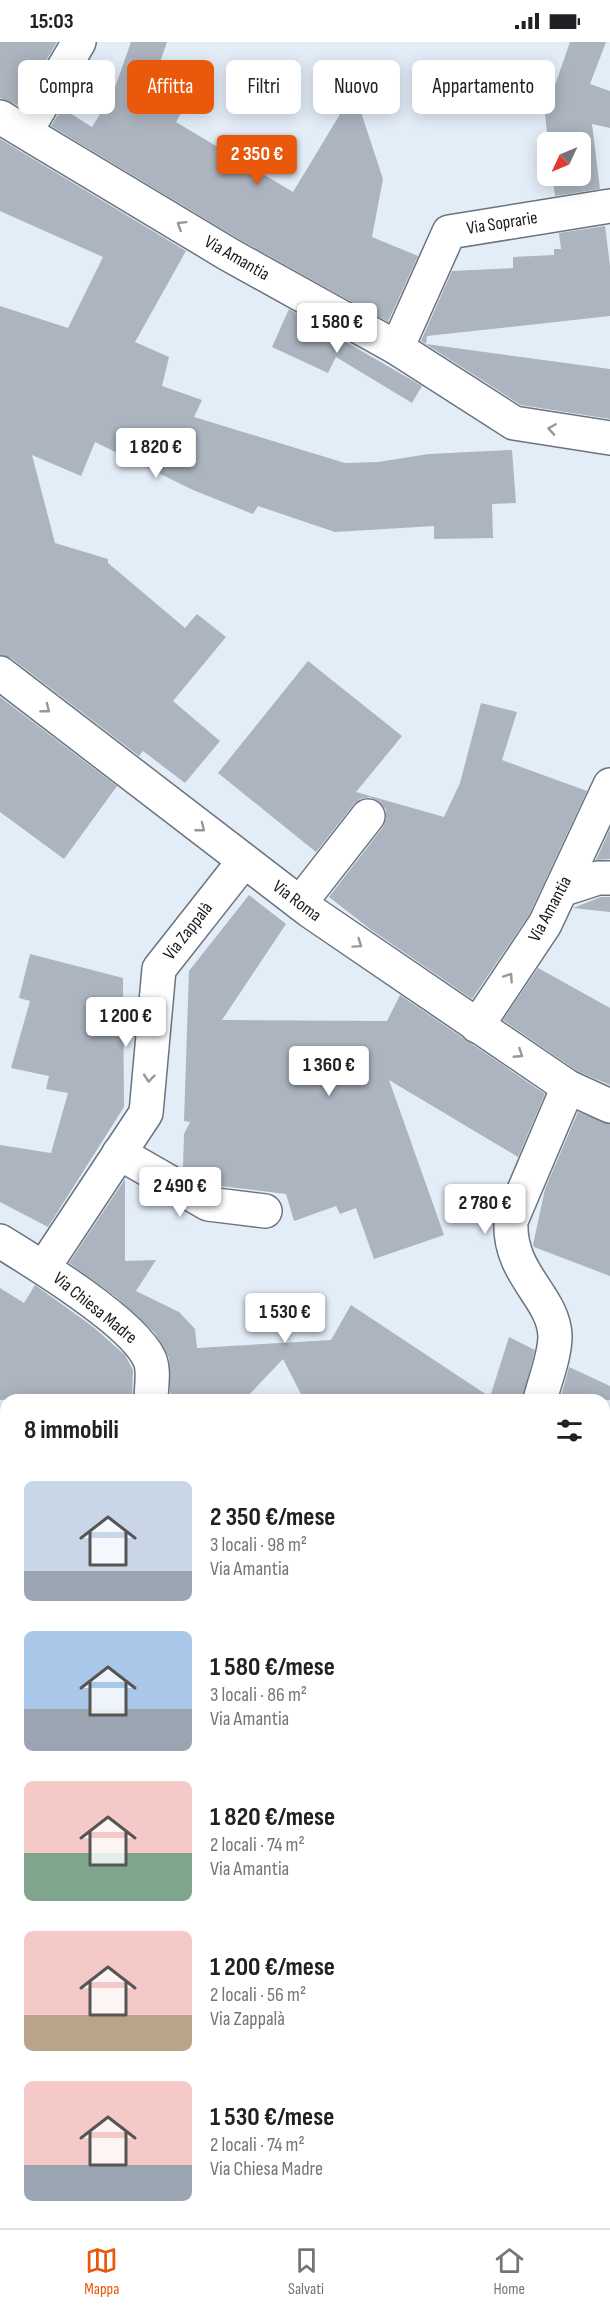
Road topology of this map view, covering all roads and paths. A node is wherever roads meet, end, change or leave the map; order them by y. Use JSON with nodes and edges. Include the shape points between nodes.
{"nodes":[{"id":1,"x":79,"y":42,"type":"edge"},
{"id":2,"x":13,"y":124,"type":"edge"},
{"id":3,"x":610,"y":206,"type":"edge"},
{"id":4,"x":398,"y":348,"type":"junction"},
{"id":5,"x":610,"y":438,"type":"edge"},
{"id":6,"x":0,"y":673,"type":"edge"},
{"id":7,"x":610,"y":785,"type":"edge"},
{"id":8,"x":368,"y":816,"type":"dead end"},
{"id":9,"x":244,"y":861,"type":"junction"},
{"id":10,"x":610,"y":878,"type":"edge"},
{"id":11,"x":561,"y":890,"type":"junction"},
{"id":12,"x":300,"y":903,"type":"junction"},
{"id":13,"x":477,"y":1026,"type":"junction"},
{"id":14,"x":568,"y":1087,"type":"junction"},
{"id":15,"x":610,"y":1106,"type":"edge"},
{"id":16,"x":119,"y":1153,"type":"junction"},
{"id":17,"x":265,"y":1211,"type":"dead end"},
{"id":18,"x":0,"y":1241,"type":"edge"},
{"id":19,"x":44,"y":1267,"type":"junction"},
{"id":20,"x":154,"y":1394,"type":"edge"},
{"id":21,"x":541,"y":1394,"type":"edge"}],
"edges":[{"from":1,"to":2,"type":"street"},
{"from":4,"to":2,"type":"street","name":"Via Amantia","one_way":true,"via":[[228,254]]},
{"from":3,"to":4,"type":"street","name":"Via Soprarie","via":[[449,232]]},
{"from":5,"to":4,"type":"street","name":"Via Amantia","one_way":true,"via":[[514,423]]},
{"from":6,"to":9,"type":"street","name":"Via Roma","one_way":true},
{"from":7,"to":11,"type":"street","name":"Via Amantia"},
{"from":8,"to":12,"type":"street"},
{"from":9,"to":12,"type":"street","name":"Via Roma"},
{"from":9,"to":16,"type":"street","name":"Via Zappalà","one_way":true,"via":[[159,969],[146,1113]]},
{"from":10,"to":11,"type":"street"},
{"from":13,"to":11,"type":"street","name":"Via Amantia","one_way":true,"via":[[545,924]]},
{"from":12,"to":13,"type":"street","name":"Via Roma","one_way":true},
{"from":13,"to":14,"type":"street","name":"Via Roma","one_way":true},
{"from":14,"to":15,"type":"street","name":"Via Roma"},
{"from":14,"to":21,"type":"street","via":[[511,1221],[510,1241],[517,1261],[547,1311],[555,1336]]},
{"from":16,"to":17,"type":"street","via":[[208,1204]]},
{"from":16,"to":19,"type":"street","name":"Via Zappalà"},
{"from":18,"to":19,"type":"street","name":"Via Chiesa Madre"},
{"from":19,"to":20,"type":"street","name":"Via Chiesa Madre","via":[[139,1343],[151,1360]]}]}
